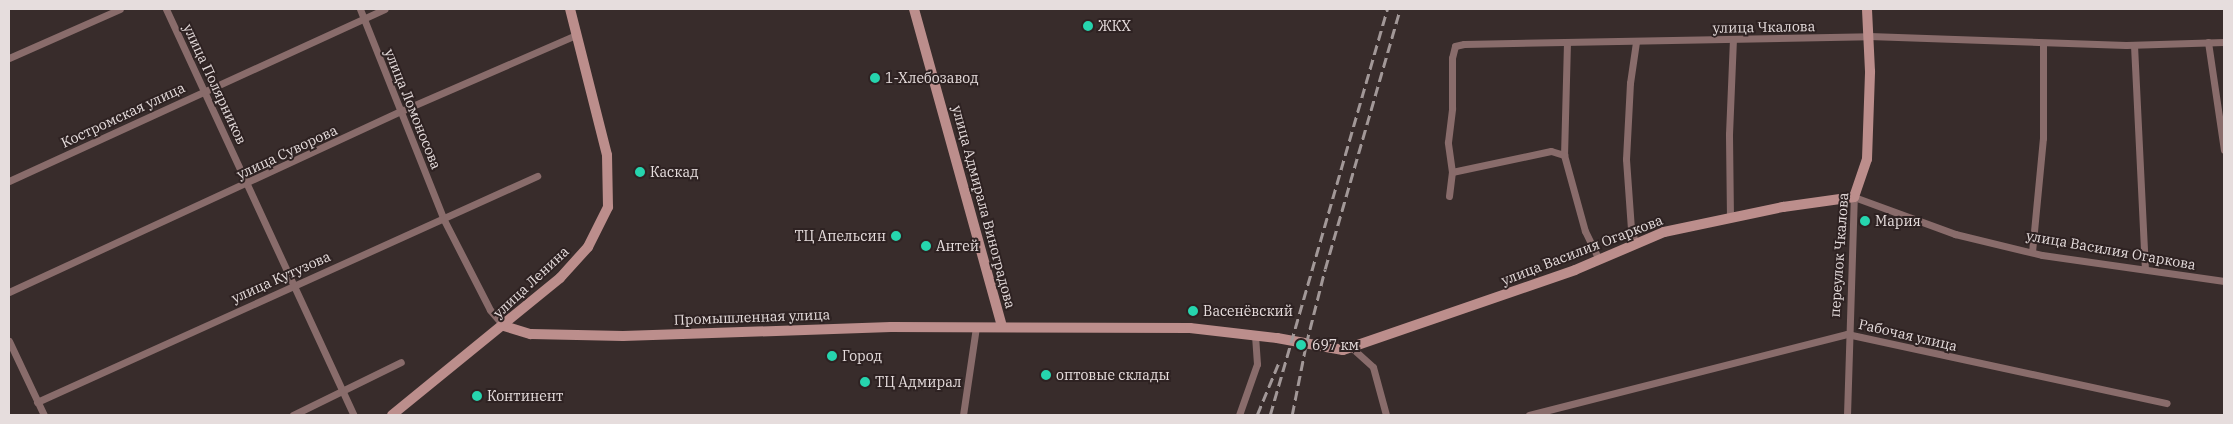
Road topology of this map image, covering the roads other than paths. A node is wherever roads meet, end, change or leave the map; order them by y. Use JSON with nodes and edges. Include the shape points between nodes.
{"nodes":[{"id":1,"x":120,"y":9,"type":"edge"},
{"id":2,"x":166,"y":9,"type":"edge"},
{"id":3,"x":360,"y":9,"type":"edge"},
{"id":4,"x":384,"y":9,"type":"edge"},
{"id":5,"x":570,"y":9,"type":"edge"},
{"id":6,"x":914,"y":9,"type":"edge"},
{"id":7,"x":1867,"y":9,"type":"edge"},
{"id":8,"x":363,"y":18,"type":"junction"},
{"id":9,"x":576,"y":35,"type":"junction"},
{"id":10,"x":1869,"y":36,"type":"junction"},
{"id":11,"x":1733,"y":40,"type":"junction"},
{"id":12,"x":1567,"y":42,"type":"junction"},
{"id":13,"x":1636,"y":42,"type":"junction"},
{"id":14,"x":2208,"y":42,"type":"junction"},
{"id":15,"x":2224,"y":42,"type":"edge"},
{"id":16,"x":2044,"y":43,"type":"junction"},
{"id":17,"x":2134,"y":45,"type":"junction"},
{"id":18,"x":9,"y":58,"type":"edge"},
{"id":19,"x":204,"y":91,"type":"junction"},
{"id":20,"x":401,"y":111,"type":"junction"},
{"id":21,"x":2224,"y":150,"type":"edge"},
{"id":22,"x":1564,"y":155,"type":"junction"},
{"id":23,"x":1452,"y":172,"type":"junction"},
{"id":24,"x":537,"y":176,"type":"dead end"},
{"id":25,"x":9,"y":181,"type":"edge"},
{"id":26,"x":249,"y":184,"type":"junction"},
{"id":27,"x":1449,"y":196,"type":"dead end"},
{"id":28,"x":1854,"y":198,"type":"junction"},
{"id":29,"x":443,"y":218,"type":"junction"},
{"id":30,"x":1730,"y":218,"type":"junction"},
{"id":31,"x":1636,"y":242,"type":"junction"},
{"id":32,"x":2032,"y":252,"type":"junction"},
{"id":33,"x":1599,"y":260,"type":"junction"},
{"id":34,"x":2145,"y":269,"type":"junction"},
{"id":35,"x":2224,"y":281,"type":"edge"},
{"id":36,"x":293,"y":285,"type":"junction"},
{"id":37,"x":9,"y":292,"type":"edge"},
{"id":38,"x":504,"y":326,"type":"junction"},
{"id":39,"x":1002,"y":326,"type":"junction"},
{"id":40,"x":976,"y":327,"type":"junction"},
{"id":41,"x":1847,"y":334,"type":"junction"},
{"id":42,"x":1255,"y":336,"type":"junction"},
{"id":43,"x":9,"y":342,"type":"edge"},
{"id":44,"x":1352,"y":348,"type":"junction"},
{"id":45,"x":401,"y":362,"type":"dead end"},
{"id":46,"x":342,"y":391,"type":"junction"},
{"id":47,"x":37,"y":402,"type":"junction"},
{"id":48,"x":2167,"y":403,"type":"dead end"},
{"id":49,"x":44,"y":415,"type":"edge"},
{"id":50,"x":293,"y":415,"type":"edge"},
{"id":51,"x":354,"y":415,"type":"edge"},
{"id":52,"x":392,"y":415,"type":"edge"},
{"id":53,"x":963,"y":415,"type":"edge"},
{"id":54,"x":1239,"y":415,"type":"edge"},
{"id":55,"x":1386,"y":415,"type":"edge"},
{"id":56,"x":1528,"y":415,"type":"edge"},
{"id":57,"x":1848,"y":415,"type":"edge"}],
"edges":[{"from":1,"to":18,"type":"street"},
{"from":2,"to":19,"type":"street","name":"улица Полярников"},
{"from":3,"to":8,"type":"street","name":"улица Ломоносова"},
{"from":4,"to":8,"type":"street","name":"Костромская улица"},
{"from":5,"to":9,"type":"street","name":"улица Ленина"},
{"from":6,"to":39,"type":"street","name":"улица Адмирала Виноградова"},
{"from":7,"to":10,"type":"street","name":"переулок Чкалова"},
{"from":8,"to":19,"type":"street","name":"Костромская улица"},
{"from":8,"to":20,"type":"street","name":"улица Ломоносова"},
{"from":9,"to":20,"type":"street","name":"улица Суворова"},
{"from":9,"to":38,"type":"street","name":"улица Ленина","via":[[607,155],[608,207],[588,248],[560,278]]},
{"from":10,"to":11,"type":"street","name":"улица Чкалова"},
{"from":10,"to":16,"type":"street","name":"улица Чкалова"},
{"from":10,"to":28,"type":"street","name":"переулок Чкалова","via":[[1868,159]]},
{"from":11,"to":13,"type":"street","name":"улица Чкалова"},
{"from":11,"to":30,"type":"street","via":[[1728,134]]},
{"from":12,"to":13,"type":"street","name":"улица Чкалова"},
{"from":12,"to":22,"type":"street"},
{"from":12,"to":23,"type":"street","name":"улица Чкалова","via":[[1491,42],[1455,46],[1448,142]]},
{"from":13,"to":31,"type":"street","via":[[1626,159],[1630,220]]},
{"from":14,"to":15,"type":"street","name":"улица Чкалова"},
{"from":14,"to":17,"type":"street","name":"улица Чкалова"},
{"from":14,"to":21,"type":"street"},
{"from":16,"to":17,"type":"street","name":"улица Чкалова"},
{"from":16,"to":32,"type":"street","via":[[2043,138]]},
{"from":17,"to":34,"type":"street"},
{"from":19,"to":25,"type":"street","name":"Костромская улица"},
{"from":19,"to":26,"type":"street","name":"улица Полярников"},
{"from":20,"to":26,"type":"street","name":"улица Суворова"},
{"from":20,"to":29,"type":"street","name":"улица Ломоносова"},
{"from":22,"to":23,"type":"street","via":[[1551,151]]},
{"from":22,"to":33,"type":"street","via":[[1585,231]]},
{"from":23,"to":27,"type":"street","name":"улица Чкалова"},
{"from":24,"to":29,"type":"street","name":"улица Кутузова"},
{"from":26,"to":36,"type":"street","name":"улица Полярников"},
{"from":26,"to":37,"type":"street","name":"улица Суворова"},
{"from":28,"to":30,"type":"street","name":"улица Василия Огаркова"},
{"from":28,"to":32,"type":"street","name":"улица Василия Огаркова","via":[[1955,234]]},
{"from":28,"to":41,"type":"street","name":"переулок Чкалова"},
{"from":29,"to":36,"type":"street","name":"улица Кутузова"},
{"from":29,"to":38,"type":"street","name":"улица Ломоносова","via":[[490,310]]},
{"from":30,"to":31,"type":"street","name":"улица Василия Огаркова"},
{"from":31,"to":33,"type":"street","name":"улица Василия Огаркова"},
{"from":32,"to":34,"type":"street","name":"улица Василия Огаркова"},
{"from":33,"to":44,"type":"street","name":"улица Василия Огаркова","via":[[1364,341]]},
{"from":34,"to":35,"type":"street","name":"улица Василия Огаркова"},
{"from":36,"to":46,"type":"street","name":"улица Полярников"},
{"from":36,"to":47,"type":"street","name":"улица Кутузова"},
{"from":38,"to":40,"type":"street","name":"Промышленная улица","via":[[531,334],[623,336]]},
{"from":38,"to":52,"type":"street","name":"улица Ленина"},
{"from":39,"to":40,"type":"street","name":"Промышленная улица"},
{"from":39,"to":42,"type":"street","name":"Промышленная улица","via":[[1190,328]]},
{"from":40,"to":53,"type":"street"},
{"from":41,"to":48,"type":"street","name":"Рабочая улица"},
{"from":41,"to":56,"type":"street","name":"Рабочая улица"},
{"from":41,"to":57,"type":"street","name":"переулок Чкалова"},
{"from":42,"to":44,"type":"street","name":"улица Василия Огаркова","via":[[1334,350]]},
{"from":42,"to":54,"type":"street","via":[[1257,364]]},
{"from":43,"to":47,"type":"street"},
{"from":44,"to":55,"type":"street","via":[[1373,367]]},
{"from":45,"to":46,"type":"street"},
{"from":46,"to":50,"type":"street"},
{"from":46,"to":51,"type":"street","name":"улица Полярников"},
{"from":47,"to":49,"type":"street"}]}
